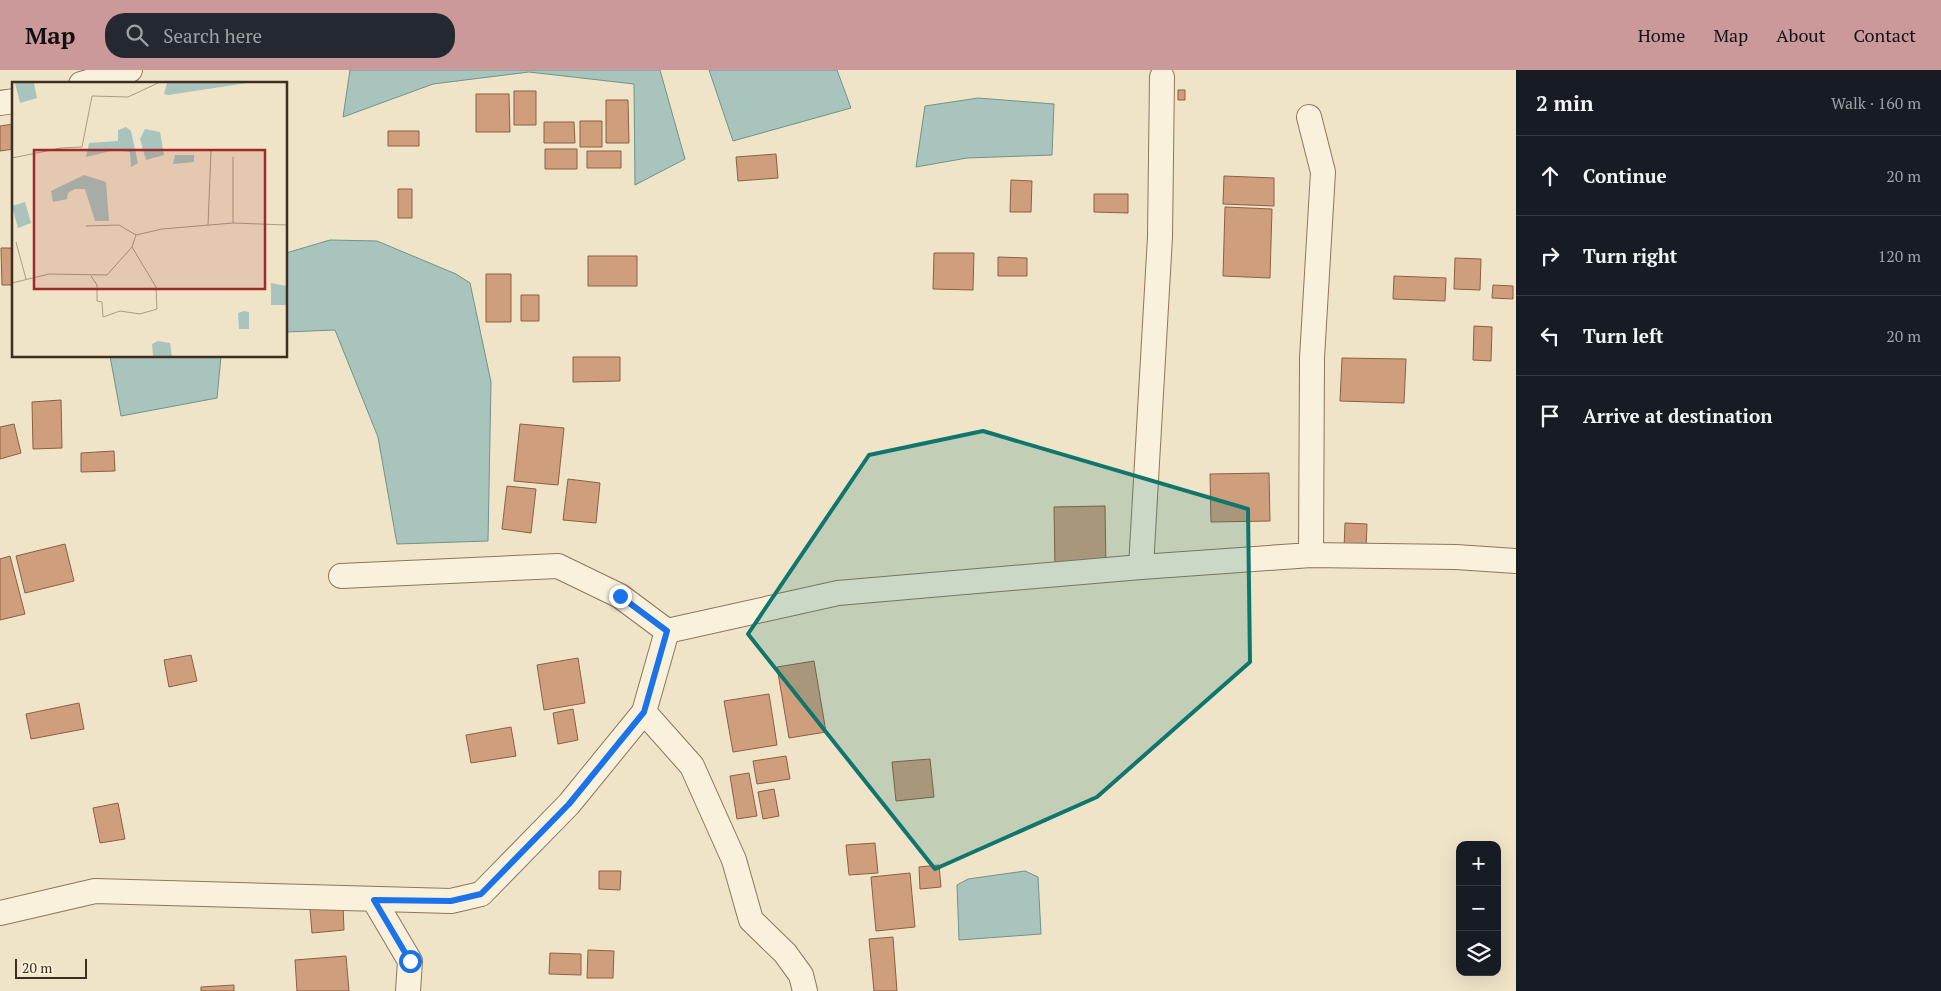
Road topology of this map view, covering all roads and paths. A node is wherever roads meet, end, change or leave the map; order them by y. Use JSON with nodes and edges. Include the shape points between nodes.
{"nodes":[{"id":1,"x":130,"y":70,"type":"edge"},
{"id":2,"x":1162,"y":77,"type":"dead end"},
{"id":3,"x":88,"y":82,"type":"edge"},
{"id":4,"x":1309,"y":117,"type":"dead end"},
{"id":5,"x":1310,"y":555,"type":"junction"},
{"id":6,"x":1516,"y":561,"type":"edge"},
{"id":7,"x":1141,"y":567,"type":"junction"},
{"id":8,"x":341,"y":576,"type":"dead end"},
{"id":9,"x":667,"y":631,"type":"junction"},
{"id":10,"x":644,"y":712,"type":"junction"},
{"id":11,"x":374,"y":900,"type":"junction"},
{"id":12,"x":0,"y":913,"type":"edge"},
{"id":13,"x":408,"y":991,"type":"edge"},
{"id":14,"x":805,"y":991,"type":"edge"}],
"edges":[{"from":1,"to":3,"type":"street"},
{"from":2,"to":7,"type":"street","via":[[1160,237]]},
{"from":4,"to":5,"type":"street","via":[[1323,172],[1312,358]]},
{"from":5,"to":6,"type":"street"},
{"from":5,"to":7,"type":"street"},
{"from":7,"to":9,"type":"street","via":[[838,593]]},
{"from":8,"to":9,"type":"street","via":[[558,566],[620,596]]},
{"from":9,"to":10,"type":"street"},
{"from":10,"to":11,"type":"street","via":[[569,804],[481,894],[451,901]]},
{"from":10,"to":14,"type":"street","via":[[692,766],[734,860],[751,920],[785,953],[801,974]]},
{"from":11,"to":12,"type":"street","via":[[95,891]]},
{"from":11,"to":13,"type":"street","via":[[410,961]]}]}
